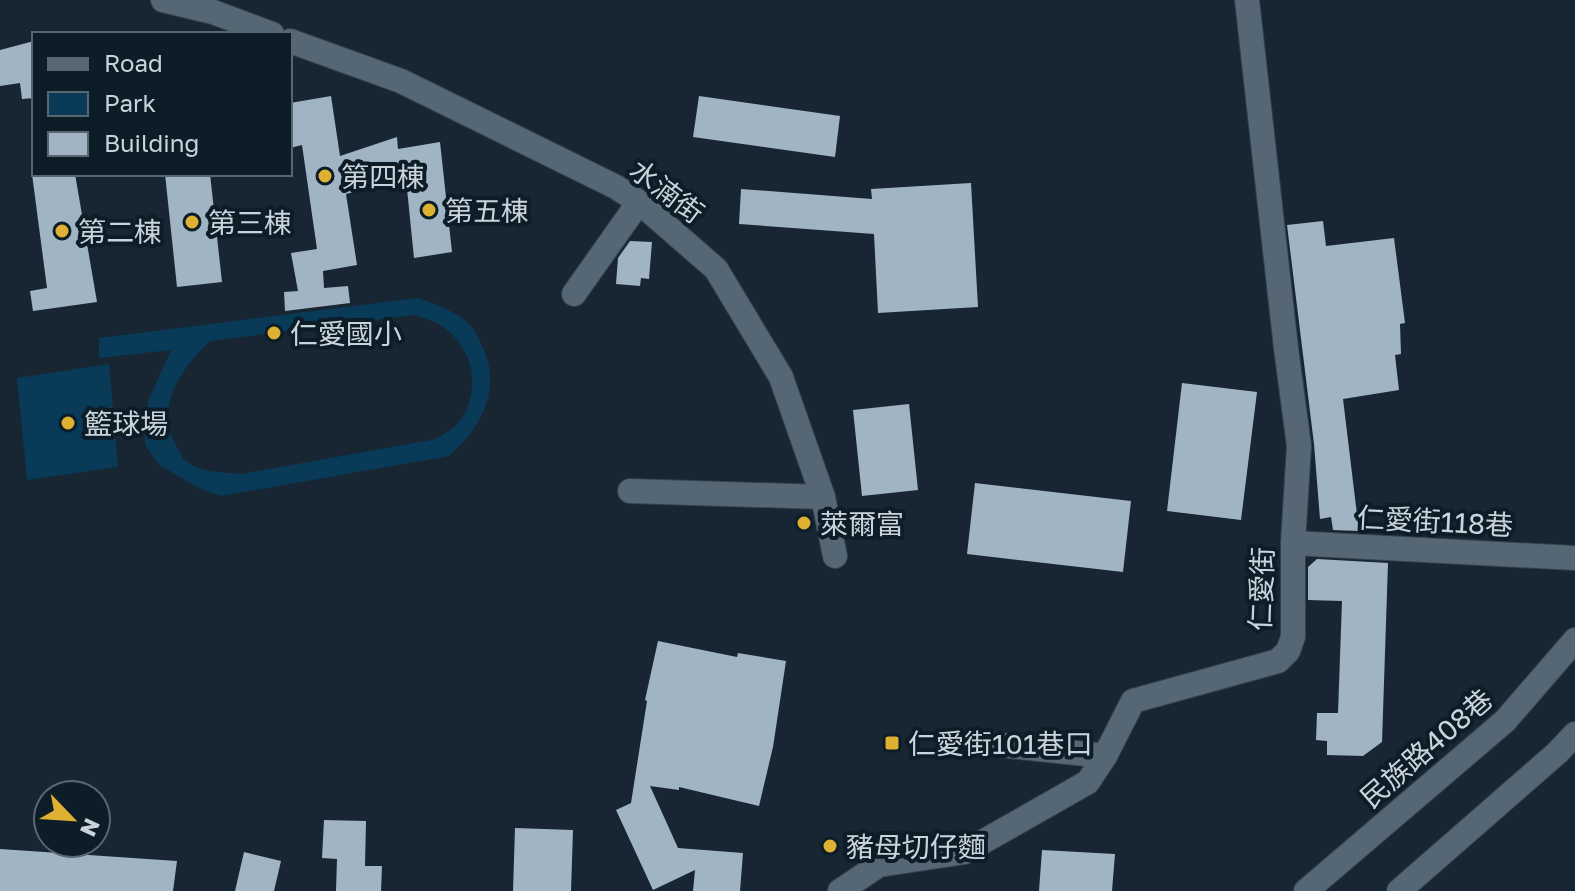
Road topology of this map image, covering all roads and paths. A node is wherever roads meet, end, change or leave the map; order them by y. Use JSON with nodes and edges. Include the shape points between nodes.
{"nodes":[{"id":1,"x":163,"y":0,"type":"edge"},
{"id":2,"x":1247,"y":0,"type":"edge"},
{"id":3,"x":267,"y":32,"type":"edge"},
{"id":4,"x":292,"y":42,"type":"edge"},
{"id":5,"x":639,"y":202,"type":"junction"},
{"id":6,"x":574,"y":294,"type":"dead end"},
{"id":7,"x":630,"y":491,"type":"dead end"},
{"id":8,"x":823,"y":497,"type":"junction"},
{"id":9,"x":1293,"y":543,"type":"junction"},
{"id":10,"x":835,"y":556,"type":"dead end"},
{"id":11,"x":1575,"y":558,"type":"edge"},
{"id":12,"x":1575,"y":640,"type":"edge"},
{"id":13,"x":1575,"y":734,"type":"edge"},
{"id":14,"x":981,"y":743,"type":"dead end"},
{"id":15,"x":1105,"y":756,"type":"junction"},
{"id":16,"x":840,"y":891,"type":"edge"},
{"id":17,"x":1306,"y":891,"type":"edge"},
{"id":18,"x":1399,"y":891,"type":"edge"}],
"edges":[{"from":1,"to":3,"type":"street"},
{"from":2,"to":9,"type":"street","name":"仁愛街","via":[[1299,446]]},
{"from":4,"to":5,"type":"street","name":"水湳街","via":[[401,81]]},
{"from":5,"to":6,"type":"street"},
{"from":5,"to":8,"type":"street","name":"水湳街","via":[[716,269],[781,377]]},
{"from":7,"to":8,"type":"street"},
{"from":8,"to":10,"type":"street","name":"水湳街"},
{"from":9,"to":11,"type":"street","name":"仁愛街118巷"},
{"from":9,"to":15,"type":"street","name":"仁愛街","via":[[1293,637],[1288,651],[1278,661],[1133,701]]},
{"from":12,"to":17,"type":"street","name":"民族路408巷","via":[[1505,721]]},
{"from":13,"to":18,"type":"street"},
{"from":14,"to":15,"type":"street"},
{"from":15,"to":16,"type":"street","name":"仁愛街","via":[[1088,782],[965,852],[879,865]]}]}
